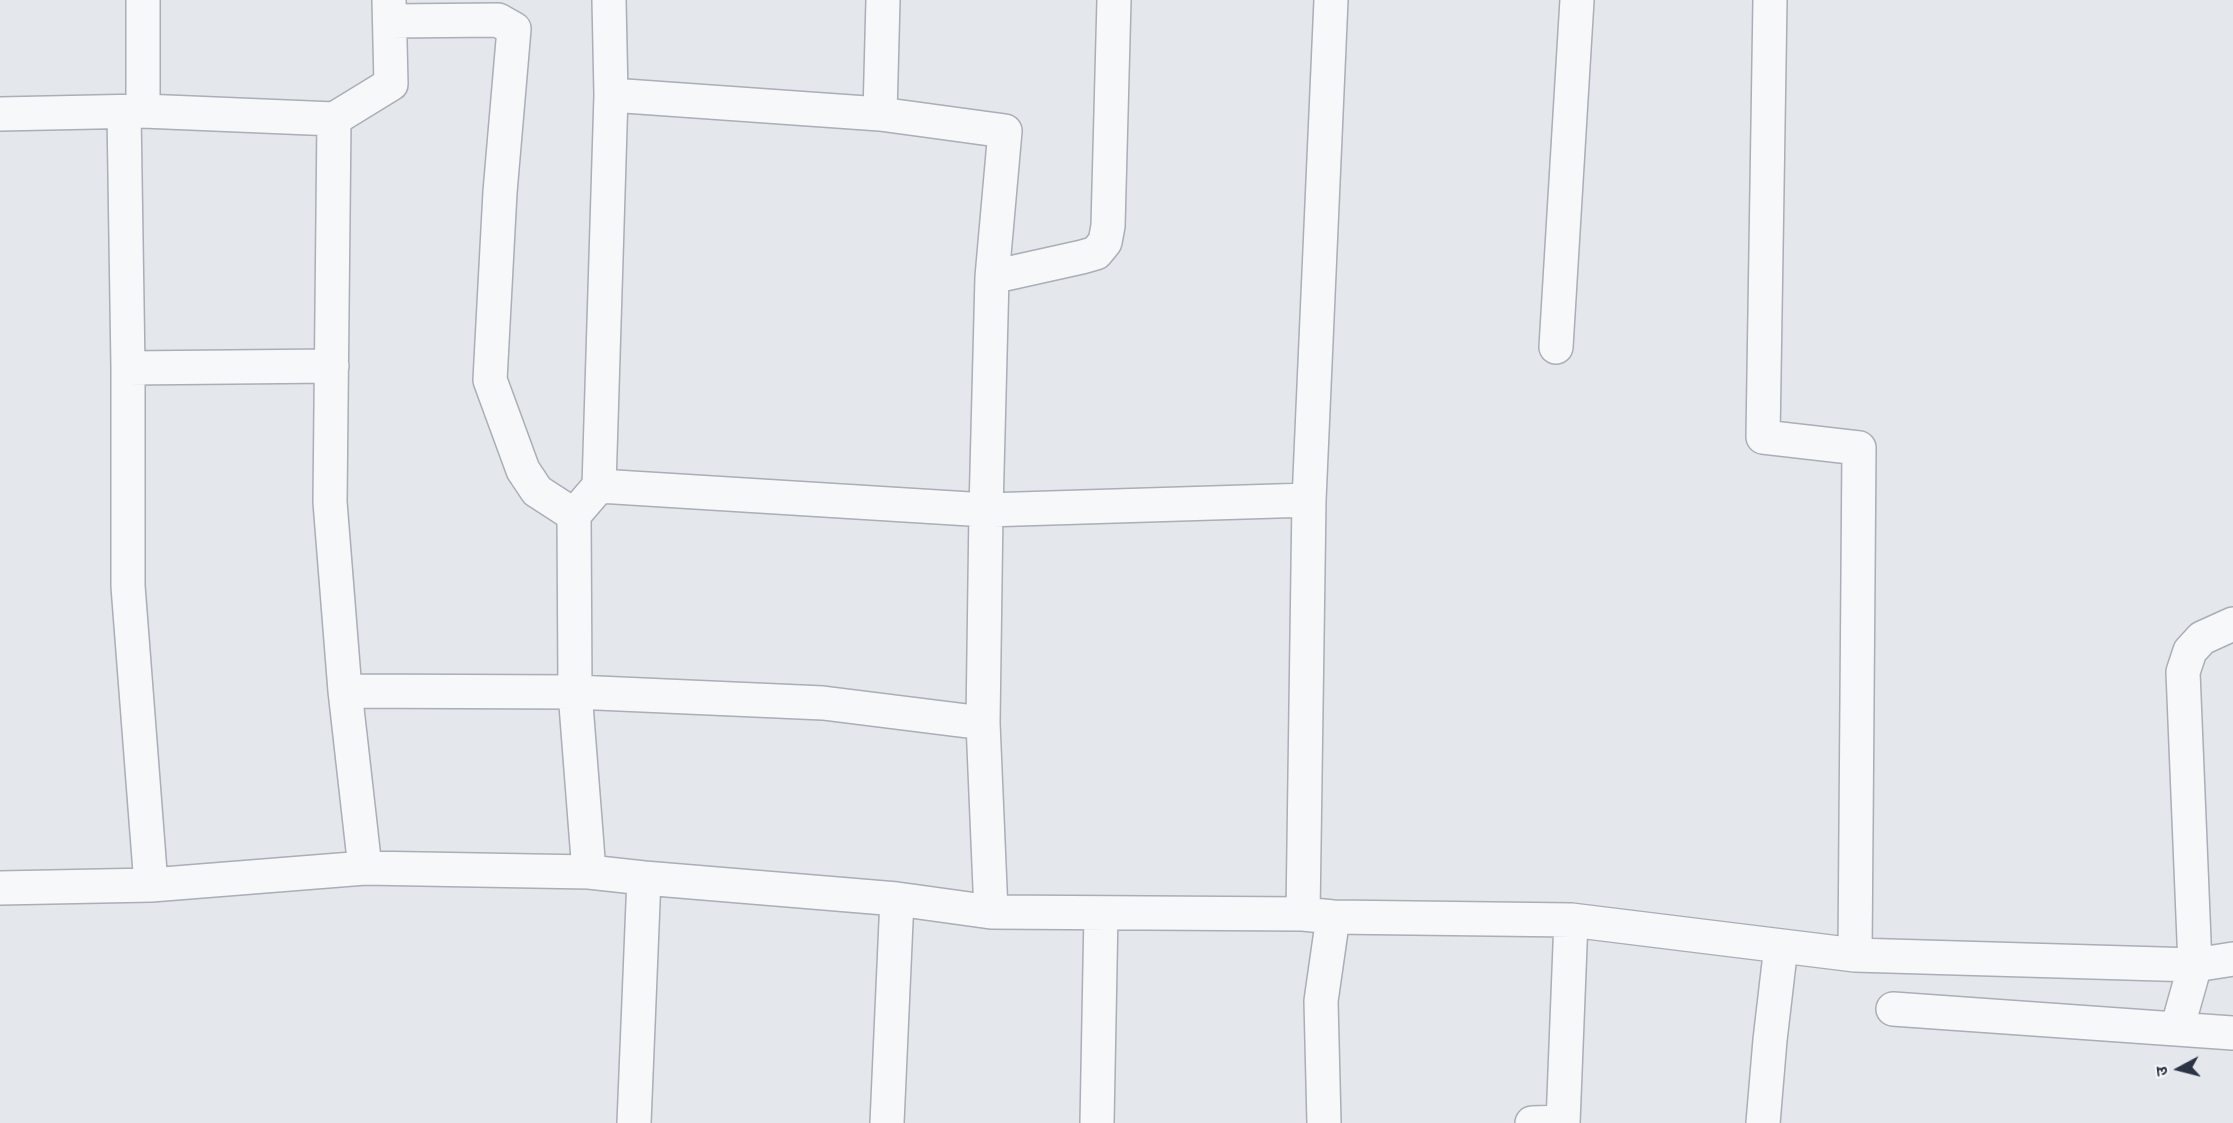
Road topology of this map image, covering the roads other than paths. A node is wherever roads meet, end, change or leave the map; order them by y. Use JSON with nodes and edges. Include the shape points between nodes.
{"nodes":[{"id":1,"x":143,"y":0,"type":"edge"},
{"id":2,"x":609,"y":0,"type":"edge"},
{"id":3,"x":884,"y":0,"type":"edge"},
{"id":4,"x":1114,"y":0,"type":"edge"},
{"id":5,"x":1331,"y":0,"type":"edge"},
{"id":6,"x":1577,"y":0,"type":"edge"},
{"id":7,"x":1770,"y":0,"type":"edge"},
{"id":8,"x":389,"y":10,"type":"edge"},
{"id":9,"x":498,"y":10,"type":"edge"},
{"id":10,"x":611,"y":95,"type":"junction"},
{"id":11,"x":133,"y":111,"type":"junction"},
{"id":12,"x":0,"y":114,"type":"edge"},
{"id":13,"x":880,"y":114,"type":"junction"},
{"id":14,"x":334,"y":118,"type":"junction"},
{"id":15,"x":992,"y":277,"type":"junction"},
{"id":16,"x":1556,"y":347,"type":"dead end"},
{"id":17,"x":332,"y":366,"type":"junction"},
{"id":18,"x":128,"y":368,"type":"junction"},
{"id":19,"x":599,"y":486,"type":"junction"},
{"id":20,"x":1310,"y":500,"type":"junction"},
{"id":21,"x":986,"y":510,"type":"junction"},
{"id":22,"x":574,"y":515,"type":"junction"},
{"id":23,"x":2233,"y":624,"type":"edge"},
{"id":24,"x":345,"y":691,"type":"junction"},
{"id":25,"x":575,"y":692,"type":"junction"},
{"id":26,"x":983,"y":723,"type":"junction"},
{"id":27,"x":365,"y":868,"type":"junction"},
{"id":28,"x":589,"y":872,"type":"junction"},
{"id":29,"x":644,"y":878,"type":"junction"},
{"id":30,"x":151,"y":885,"type":"junction"},
{"id":31,"x":0,"y":888,"type":"edge"},
{"id":32,"x":897,"y":899,"type":"junction"},
{"id":33,"x":991,"y":912,"type":"junction"},
{"id":34,"x":1101,"y":913,"type":"junction"},
{"id":35,"x":1318,"y":916,"type":"junction"},
{"id":36,"x":1571,"y":920,"type":"junction"},
{"id":37,"x":1780,"y":946,"type":"junction"},
{"id":38,"x":1855,"y":955,"type":"junction"},
{"id":39,"x":2233,"y":959,"type":"edge"},
{"id":40,"x":2195,"y":965,"type":"junction"},
{"id":41,"x":1893,"y":1009,"type":"dead end"},
{"id":42,"x":2177,"y":1029,"type":"junction"},
{"id":43,"x":2233,"y":1033,"type":"edge"},
{"id":44,"x":634,"y":1123,"type":"edge"},
{"id":45,"x":887,"y":1123,"type":"edge"},
{"id":46,"x":1097,"y":1123,"type":"edge"},
{"id":47,"x":1324,"y":1123,"type":"edge"},
{"id":48,"x":1552,"y":1123,"type":"edge"},
{"id":49,"x":1763,"y":1123,"type":"edge"}],
"edges":[{"from":1,"to":11,"type":"street"},
{"from":2,"to":10,"type":"street"},
{"from":3,"to":13,"type":"street"},
{"from":4,"to":15,"type":"street","via":[[1105,242],[1096,253]]},
{"from":5,"to":20,"type":"street"},
{"from":6,"to":16,"type":"street"},
{"from":7,"to":38,"type":"street","via":[[1763,437],[1859,448]]},
{"from":8,"to":9,"type":"street"},
{"from":8,"to":14,"type":"street","via":[[391,84]]},
{"from":9,"to":22,"type":"street","via":[[514,29],[490,380],[523,470],[537,491]]},
{"from":10,"to":13,"type":"street"},
{"from":10,"to":19,"type":"street"},
{"from":11,"to":12,"type":"street"},
{"from":11,"to":14,"type":"street"},
{"from":11,"to":18,"type":"street"},
{"from":13,"to":15,"type":"street","via":[[1005,131]]},
{"from":14,"to":17,"type":"street"},
{"from":15,"to":21,"type":"street"},
{"from":17,"to":18,"type":"street"},
{"from":17,"to":24,"type":"street","via":[[330,502]]},
{"from":18,"to":30,"type":"street","via":[[128,586]]},
{"from":19,"to":21,"type":"street"},
{"from":19,"to":22,"type":"street"},
{"from":20,"to":21,"type":"street"},
{"from":20,"to":35,"type":"street"},
{"from":21,"to":26,"type":"street"},
{"from":22,"to":25,"type":"street"},
{"from":23,"to":40,"type":"street","via":[[2202,638],[2190,651],[2183,672]]},
{"from":24,"to":25,"type":"street"},
{"from":24,"to":27,"type":"street"},
{"from":25,"to":26,"type":"street","via":[[823,703]]},
{"from":25,"to":28,"type":"street"},
{"from":26,"to":33,"type":"street"},
{"from":27,"to":28,"type":"street"},
{"from":27,"to":30,"type":"street"},
{"from":28,"to":29,"type":"street"},
{"from":29,"to":32,"type":"street"},
{"from":29,"to":44,"type":"street"},
{"from":30,"to":31,"type":"street"},
{"from":32,"to":33,"type":"street"},
{"from":32,"to":45,"type":"street"},
{"from":33,"to":34,"type":"street"},
{"from":34,"to":35,"type":"street"},
{"from":34,"to":46,"type":"street"},
{"from":35,"to":36,"type":"street"},
{"from":35,"to":47,"type":"street"},
{"from":36,"to":37,"type":"street"},
{"from":36,"to":48,"type":"street"},
{"from":37,"to":38,"type":"street"},
{"from":37,"to":49,"type":"street"},
{"from":38,"to":40,"type":"street"},
{"from":39,"to":40,"type":"street"},
{"from":40,"to":42,"type":"street"},
{"from":41,"to":42,"type":"street"},
{"from":42,"to":43,"type":"street"}]}
